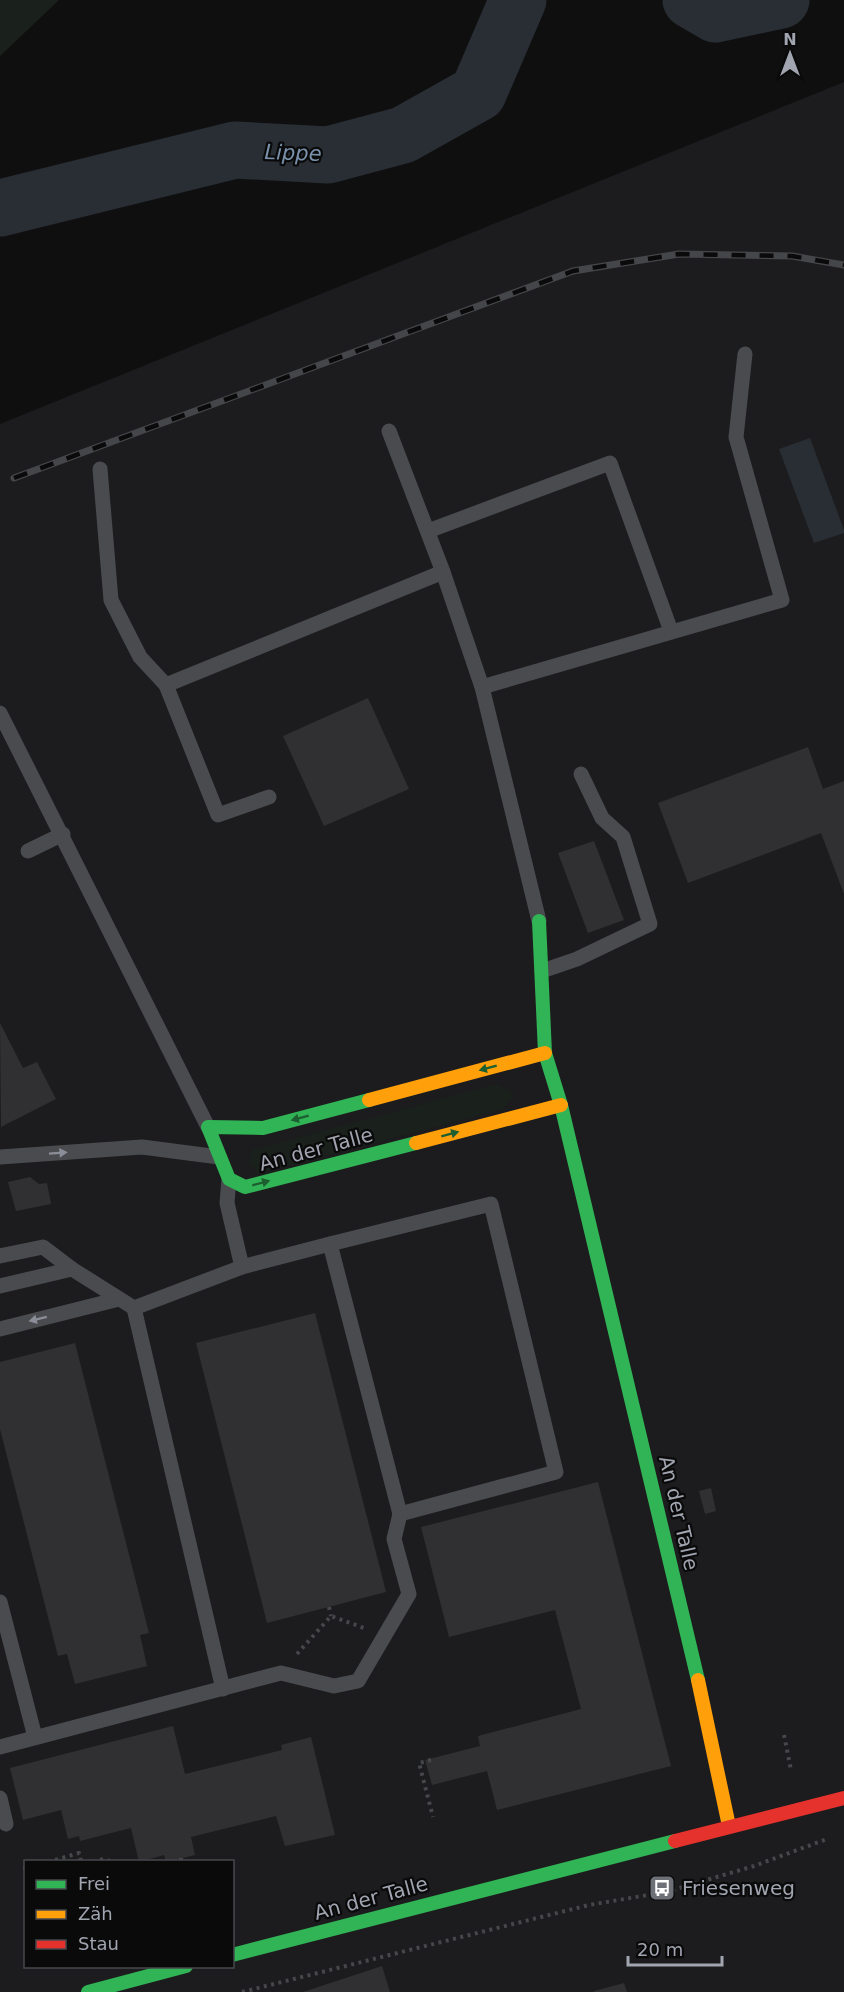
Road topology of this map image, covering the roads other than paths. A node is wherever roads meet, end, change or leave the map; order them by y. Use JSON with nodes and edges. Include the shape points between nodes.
{"nodes":[{"id":1,"x":745,"y":354,"type":"dead end"},
{"id":2,"x":389,"y":431,"type":"dead end"},
{"id":3,"x":100,"y":469,"type":"dead end"},
{"id":4,"x":428,"y":531,"type":"junction"},
{"id":5,"x":443,"y":572,"type":"junction"},
{"id":6,"x":671,"y":631,"type":"junction"},
{"id":7,"x":166,"y":685,"type":"junction"},
{"id":8,"x":482,"y":687,"type":"junction"},
{"id":9,"x":0,"y":713,"type":"edge"},
{"id":10,"x":581,"y":774,"type":"dead end"},
{"id":11,"x":269,"y":796,"type":"dead end"},
{"id":12,"x":63,"y":834,"type":"junction"},
{"id":13,"x":28,"y":851,"type":"dead end"},
{"id":14,"x":539,"y":921,"type":"joint"},
{"id":15,"x":542,"y":971,"type":"junction"},
{"id":16,"x":545,"y":1053,"type":"junction"},
{"id":17,"x":561,"y":1106,"type":"junction"},
{"id":18,"x":208,"y":1127,"type":"junction"},
{"id":19,"x":0,"y":1157,"type":"edge"},
{"id":20,"x":219,"y":1157,"type":"junction"},
{"id":21,"x":229,"y":1179,"type":"junction"},
{"id":22,"x":330,"y":1244,"type":"junction"},
{"id":23,"x":0,"y":1256,"type":"edge"},
{"id":24,"x":242,"y":1267,"type":"junction"},
{"id":25,"x":72,"y":1269,"type":"junction"},
{"id":26,"x":0,"y":1286,"type":"edge"},
{"id":27,"x":119,"y":1299,"type":"junction"},
{"id":28,"x":134,"y":1308,"type":"junction"},
{"id":29,"x":0,"y":1329,"type":"edge"},
{"id":30,"x":400,"y":1514,"type":"junction"},
{"id":31,"x":0,"y":1602,"type":"edge"},
{"id":32,"x":223,"y":1689,"type":"junction"},
{"id":33,"x":35,"y":1737,"type":"junction"},
{"id":34,"x":0,"y":1747,"type":"edge"},
{"id":35,"x":0,"y":1798,"type":"edge"},
{"id":36,"x":844,"y":1798,"type":"edge"},
{"id":37,"x":6,"y":1824,"type":"dead end"},
{"id":38,"x":729,"y":1826,"type":"junction"},
{"id":39,"x":234,"y":1953,"type":"edge"},
{"id":40,"x":178,"y":1968,"type":"edge"},
{"id":41,"x":88,"y":1992,"type":"edge"}],
"edges":[{"from":1,"to":6,"type":"lane","via":[[736,437],[782,600]]},
{"from":2,"to":4,"type":"lane"},
{"from":3,"to":7,"type":"lane","via":[[111,600],[140,657]]},
{"from":4,"to":5,"type":"lane"},
{"from":4,"to":6,"type":"lane","via":[[610,463]]},
{"from":5,"to":7,"type":"lane"},
{"from":5,"to":8,"type":"lane"},
{"from":6,"to":8,"type":"lane"},
{"from":7,"to":11,"type":"lane","via":[[218,815]]},
{"from":8,"to":14,"type":"lane"},
{"from":9,"to":12,"type":"lane"},
{"from":10,"to":15,"type":"lane","via":[[602,818],[623,837],[650,924]]},
{"from":12,"to":13,"type":"lane"},
{"from":12,"to":18,"type":"lane"},
{"from":14,"to":15,"type":"street","name":"An der Talle"},
{"from":15,"to":16,"type":"street","name":"An der Talle"},
{"from":16,"to":17,"type":"street","name":"An der Talle"},
{"from":16,"to":18,"type":"street","name":"An der Talle","one_way":true,"via":[[263,1128]]},
{"from":21,"to":17,"type":"street","name":"An der Talle","one_way":true,"via":[[245,1187]]},
{"from":17,"to":38,"type":"street","name":"An der Talle","via":[[694,1662]]},
{"from":18,"to":20,"type":"street"},
{"from":19,"to":20,"type":"lane","one_way":true,"via":[[142,1147]]},
{"from":20,"to":21,"type":"street"},
{"from":21,"to":24,"type":"lane","via":[[228,1203]]},
{"from":22,"to":24,"type":"lane"},
{"from":22,"to":30,"type":"lane"},
{"from":22,"to":30,"type":"lane","via":[[491,1204],[556,1472]]},
{"from":23,"to":25,"type":"lane","via":[[43,1247]]},
{"from":24,"to":28,"type":"lane"},
{"from":25,"to":26,"type":"lane"},
{"from":25,"to":27,"type":"lane"},
{"from":27,"to":28,"type":"lane"},
{"from":27,"to":29,"type":"lane","one_way":true},
{"from":28,"to":32,"type":"lane"},
{"from":30,"to":32,"type":"lane","via":[[394,1539],[409,1594],[358,1681],[334,1686],[281,1673]]},
{"from":31,"to":33,"type":"lane"},
{"from":32,"to":33,"type":"lane"},
{"from":33,"to":34,"type":"lane"},
{"from":35,"to":37,"type":"lane"},
{"from":36,"to":38,"type":"street","name":"An der Talle"},
{"from":38,"to":39,"type":"street","name":"An der Talle"},
{"from":40,"to":41,"type":"street"}]}
